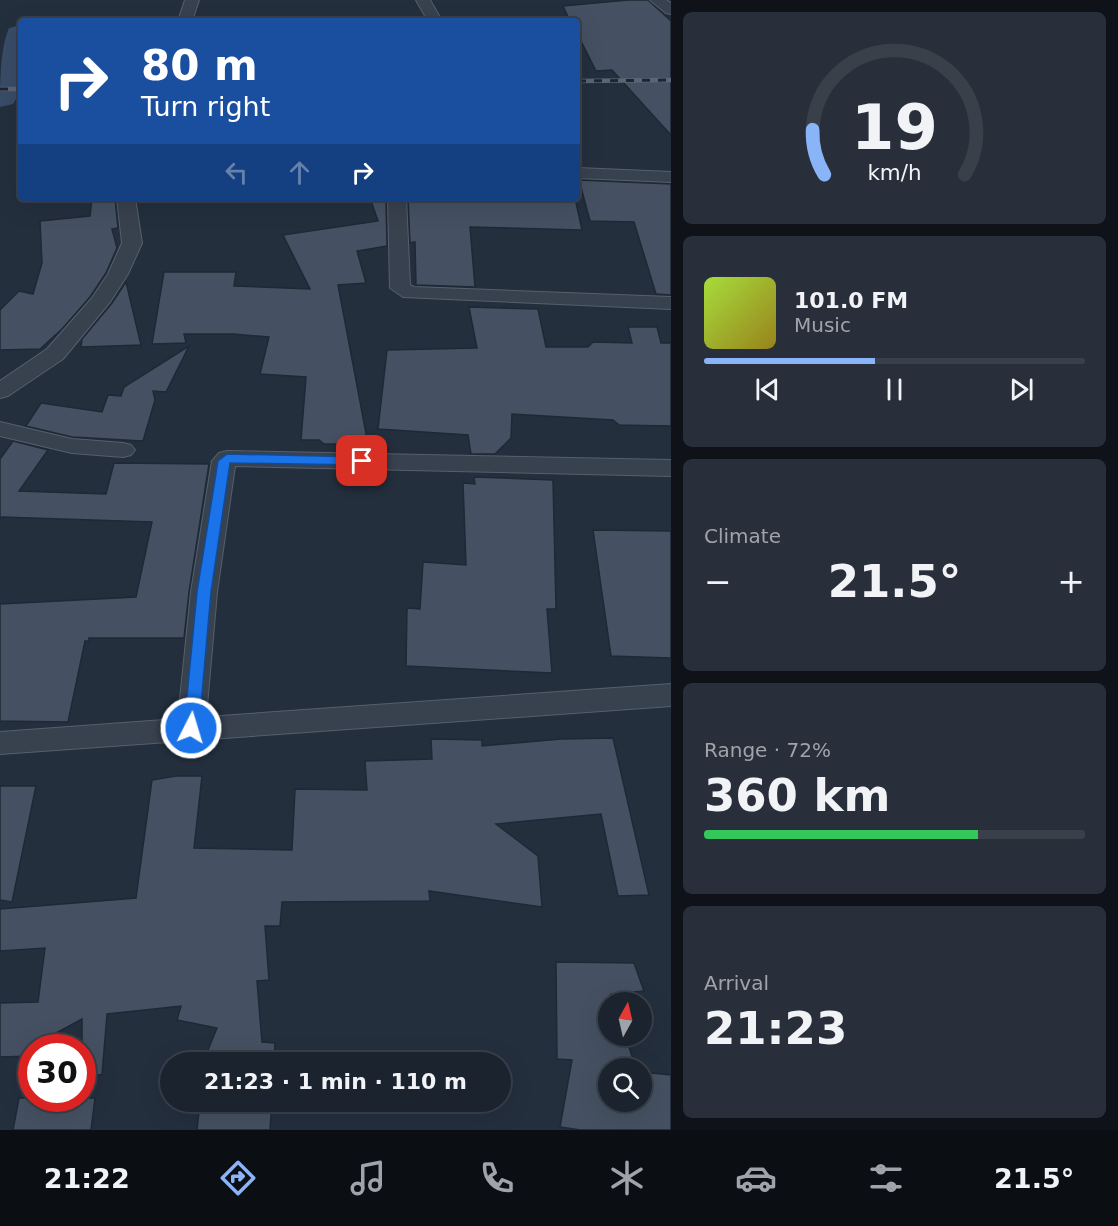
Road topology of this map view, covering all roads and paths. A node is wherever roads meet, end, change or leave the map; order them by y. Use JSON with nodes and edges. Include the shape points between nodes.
{"nodes":[{"id":1,"x":192,"y":0,"type":"edge"},
{"id":2,"x":423,"y":0,"type":"edge"},
{"id":3,"x":657,"y":0,"type":"edge"},
{"id":4,"x":671,"y":10,"type":"edge"},
{"id":5,"x":186,"y":18,"type":"edge"},
{"id":6,"x":433,"y":18,"type":"edge"},
{"id":7,"x":580,"y":173,"type":"edge"},
{"id":8,"x":671,"y":177,"type":"edge"},
{"id":9,"x":126,"y":201,"type":"edge"},
{"id":10,"x":397,"y":201,"type":"edge"},
{"id":11,"x":671,"y":303,"type":"edge"},
{"id":12,"x":0,"y":391,"type":"edge"},
{"id":13,"x":0,"y":429,"type":"edge"},
{"id":14,"x":123,"y":450,"type":"dead end"},
{"id":15,"x":671,"y":468,"type":"edge"},
{"id":16,"x":671,"y":695,"type":"edge"},
{"id":17,"x":191,"y":728,"type":"junction"},
{"id":18,"x":0,"y":743,"type":"edge"}],
"edges":[{"from":1,"to":5,"type":"street"},
{"from":2,"to":6,"type":"street"},
{"from":3,"to":4,"type":"street"},
{"from":7,"to":8,"type":"street"},
{"from":9,"to":12,"type":"street","via":[[132,243],[100,302],[55,354]]},
{"from":10,"to":11,"type":"street","via":[[400,288],[410,293]]},
{"from":13,"to":14,"type":"street","via":[[72,446]]},
{"from":15,"to":17,"type":"street","via":[[227,458],[204,592]]},
{"from":16,"to":17,"type":"street"},
{"from":17,"to":18,"type":"street"}]}
